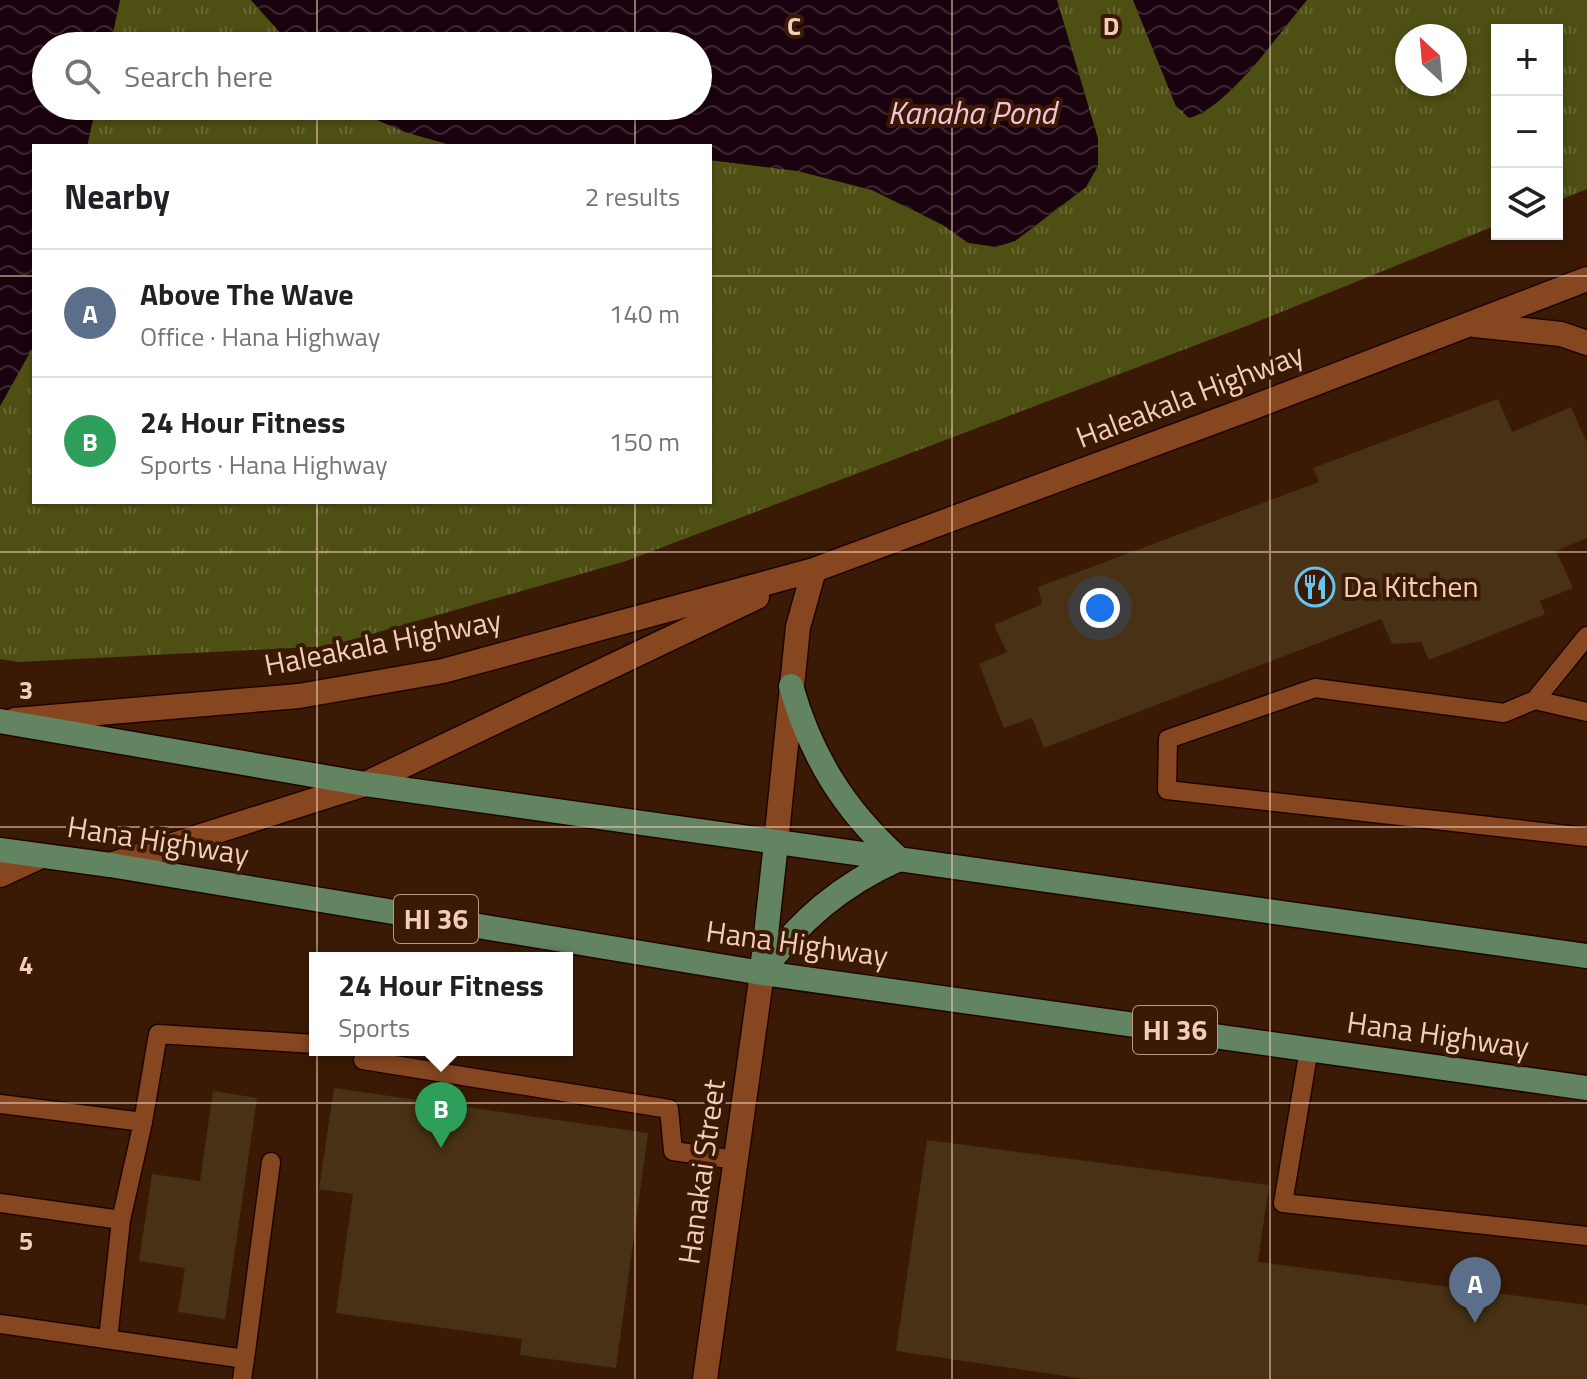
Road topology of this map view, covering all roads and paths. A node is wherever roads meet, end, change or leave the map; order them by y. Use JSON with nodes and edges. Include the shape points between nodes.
{"nodes":[{"id":1,"x":1587,"y":279,"type":"edge"},
{"id":2,"x":1469,"y":324,"type":"junction"},
{"id":3,"x":1587,"y":343,"type":"edge"},
{"id":4,"x":814,"y":570,"type":"junction"},
{"id":5,"x":1587,"y":636,"type":"edge"},
{"id":6,"x":791,"y":686,"type":"junction"},
{"id":7,"x":1535,"y":700,"type":"junction"},
{"id":8,"x":1587,"y":712,"type":"edge"},
{"id":9,"x":1,"y":721,"type":"edge"},
{"id":10,"x":365,"y":784,"type":"junction"},
{"id":11,"x":1587,"y":837,"type":"edge"},
{"id":12,"x":776,"y":843,"type":"junction"},
{"id":13,"x":0,"y":850,"type":"edge"},
{"id":14,"x":41,"y":856,"type":"junction"},
{"id":15,"x":899,"y":859,"type":"junction"},
{"id":16,"x":110,"y":865,"type":"junction"},
{"id":17,"x":0,"y":875,"type":"edge"},
{"id":18,"x":1582,"y":954,"type":"edge"},
{"id":19,"x":762,"y":973,"type":"junction"},
{"id":20,"x":309,"y":1044,"type":"edge"},
{"id":21,"x":1309,"y":1049,"type":"junction"},
{"id":22,"x":363,"y":1060,"type":"dead end"},
{"id":23,"x":1587,"y":1088,"type":"edge"},
{"id":24,"x":0,"y":1104,"type":"edge"},
{"id":25,"x":143,"y":1122,"type":"junction"},
{"id":26,"x":736,"y":1160,"type":"junction"},
{"id":27,"x":271,"y":1162,"type":"dead end"},
{"id":28,"x":0,"y":1203,"type":"edge"},
{"id":29,"x":121,"y":1220,"type":"junction"},
{"id":30,"x":1587,"y":1236,"type":"edge"},
{"id":31,"x":0,"y":1324,"type":"edge"},
{"id":32,"x":108,"y":1339,"type":"junction"},
{"id":33,"x":245,"y":1359,"type":"junction"},
{"id":34,"x":242,"y":1379,"type":"edge"},
{"id":35,"x":705,"y":1379,"type":"edge"}],
"edges":[{"from":1,"to":2,"type":"street","name":"Haleakala Highway"},
{"from":2,"to":3,"type":"street","via":[[1561,334]]},
{"from":2,"to":4,"type":"street","name":"Haleakala Highway"},
{"from":4,"to":6,"type":"street","via":[[798,627]]},
{"from":4,"to":9,"type":"street","name":"Haleakala Highway","via":[[443,671],[299,696]]},
{"from":4,"to":10,"type":"street","name":"Haleakala Highway"},
{"from":5,"to":7,"type":"lane"},
{"from":6,"to":12,"type":"street"},
{"from":6,"to":15,"type":"main road","via":[[800,719],[830,781],[873,836]]},
{"from":7,"to":8,"type":"lane"},
{"from":7,"to":11,"type":"lane","via":[[1504,713],[1315,688],[1168,739],[1167,790]]},
{"from":9,"to":10,"type":"main road"},
{"from":10,"to":12,"type":"main road"},
{"from":10,"to":16,"type":"street","name":"Haleakala Highway"},
{"from":12,"to":15,"type":"main road"},
{"from":12,"to":19,"type":"main road"},
{"from":13,"to":14,"type":"main road","name":"Hana Highway","number":"HI 36"},
{"from":14,"to":16,"type":"main road","name":"Hana Highway","number":"HI 36"},
{"from":14,"to":17,"type":"street"},
{"from":15,"to":18,"type":"main road"},
{"from":15,"to":19,"type":"main road","via":[[821,905]]},
{"from":16,"to":19,"type":"main road","name":"Hana Highway","number":"HI 36"},
{"from":19,"to":21,"type":"main road","name":"Hana Highway","number":"HI 36"},
{"from":19,"to":26,"type":"street","name":"Hanakai Street"},
{"from":20,"to":25,"type":"lane","via":[[158,1034]]},
{"from":21,"to":23,"type":"main road","name":"Hana Highway","number":"HI 36"},
{"from":21,"to":30,"type":"lane","via":[[1283,1203]]},
{"from":22,"to":26,"type":"lane","via":[[669,1109],[673,1151]]},
{"from":24,"to":25,"type":"lane"},
{"from":25,"to":29,"type":"lane"},
{"from":26,"to":35,"type":"street","name":"Hanakai Street"},
{"from":27,"to":33,"type":"lane"},
{"from":28,"to":29,"type":"lane"},
{"from":29,"to":32,"type":"lane"},
{"from":31,"to":32,"type":"lane"},
{"from":32,"to":33,"type":"lane"},
{"from":33,"to":34,"type":"lane"}]}
